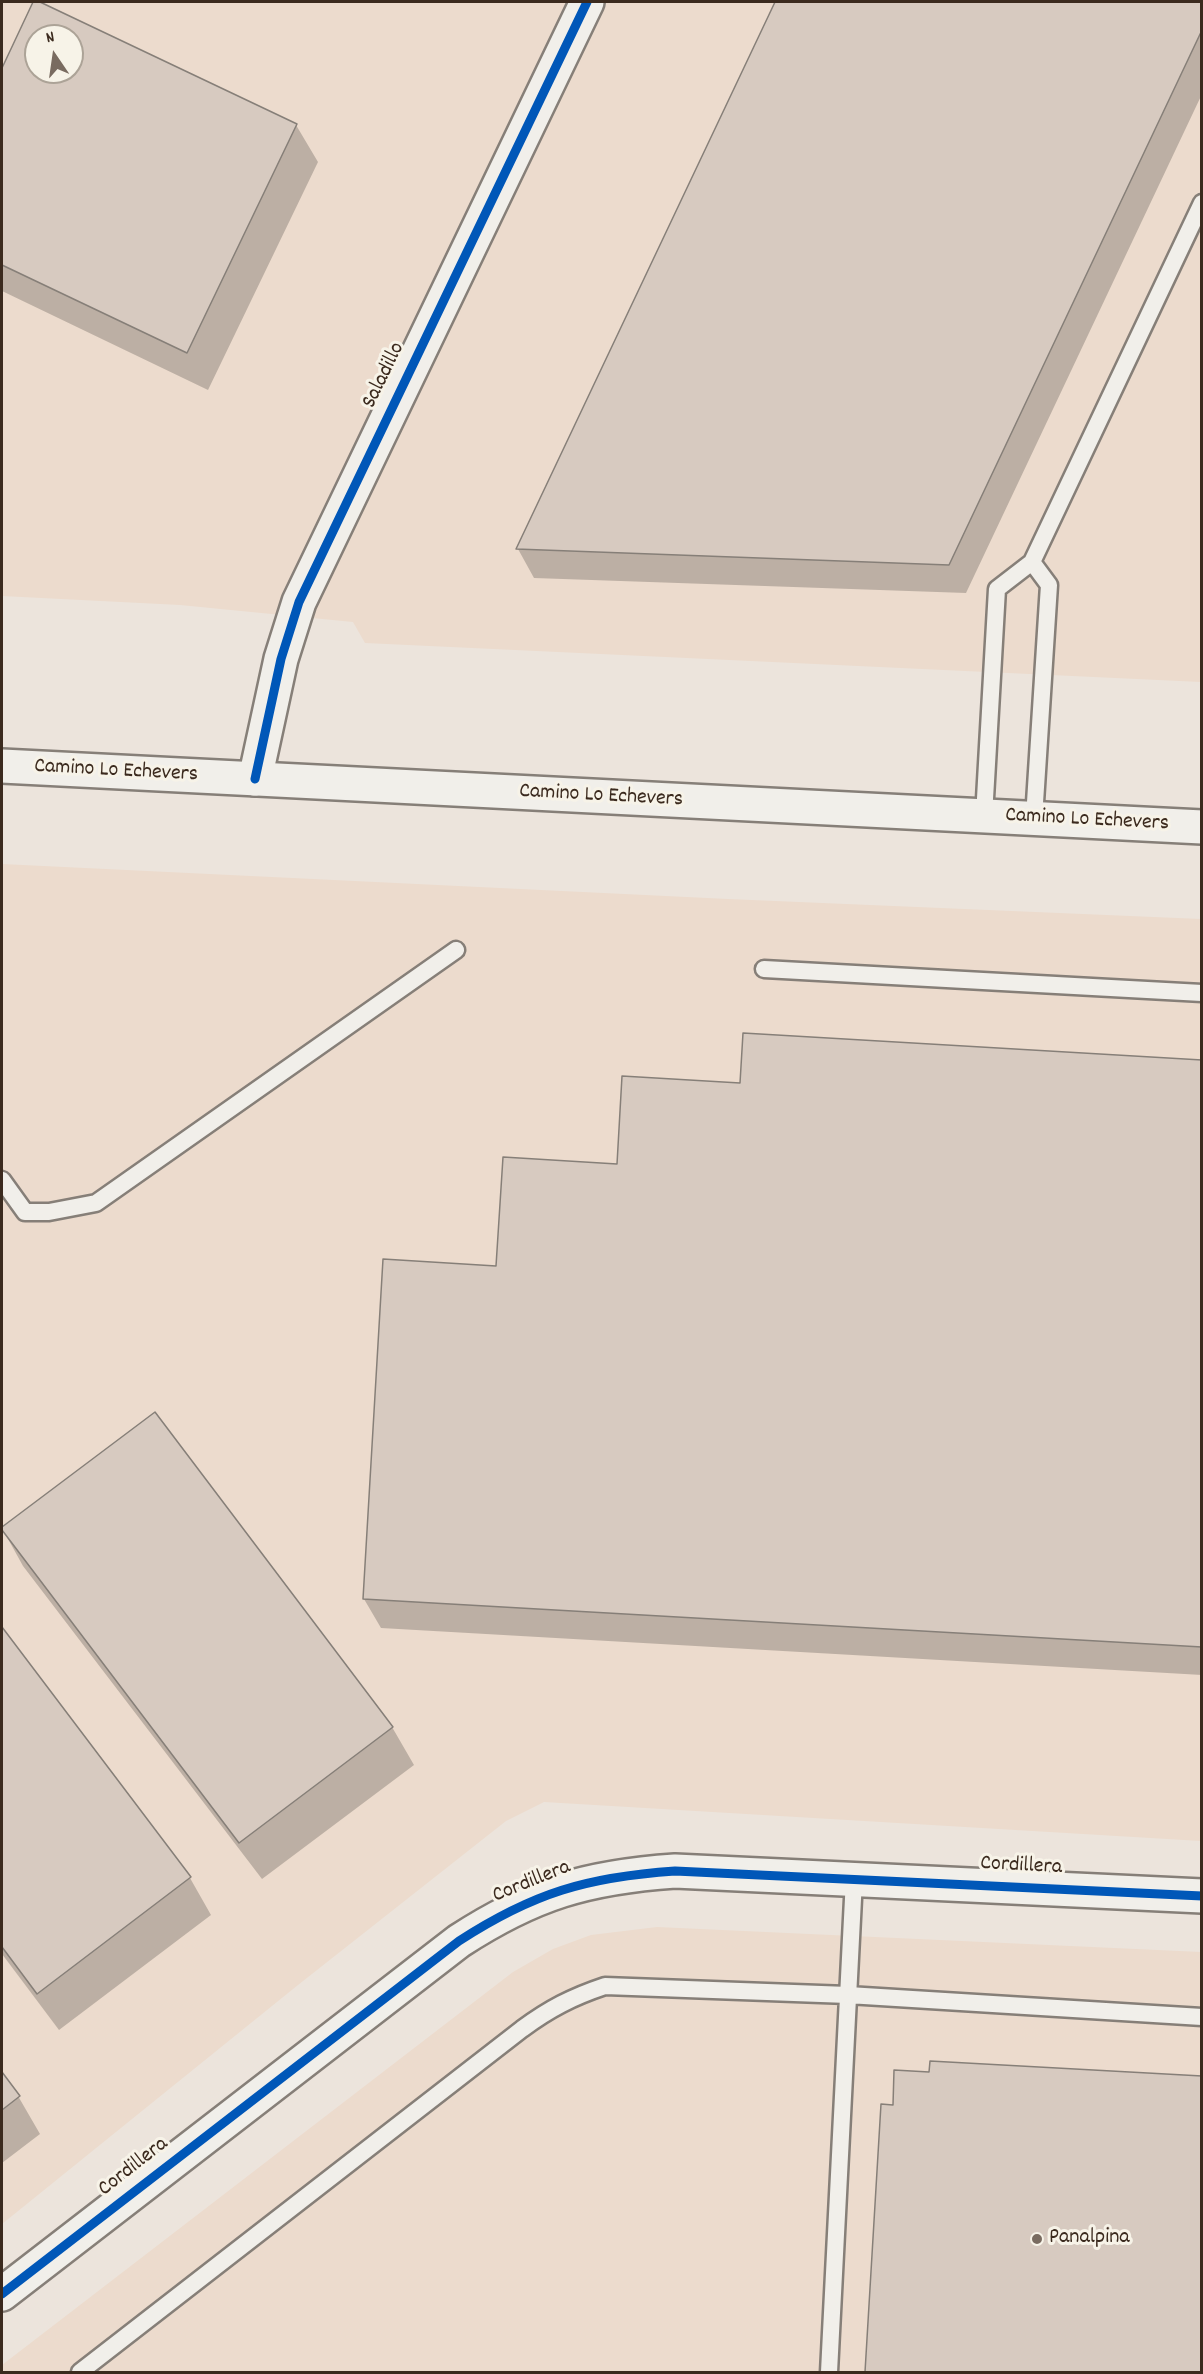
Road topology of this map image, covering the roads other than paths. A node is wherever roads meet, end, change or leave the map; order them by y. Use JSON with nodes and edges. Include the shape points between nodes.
{"nodes":[{"id":1,"x":586,"y":2,"type":"edge"},
{"id":2,"x":1202,"y":203,"type":"edge"},
{"id":3,"x":1032,"y":562,"type":"junction"},
{"id":4,"x":2,"y":766,"type":"edge"},
{"id":5,"x":255,"y":779,"type":"junction"},
{"id":6,"x":984,"y":816,"type":"junction"},
{"id":7,"x":1034,"y":818,"type":"junction"},
{"id":8,"x":1202,"y":827,"type":"edge"},
{"id":9,"x":456,"y":950,"type":"dead end"},
{"id":10,"x":764,"y":969,"type":"dead end"},
{"id":11,"x":1202,"y":993,"type":"edge"},
{"id":12,"x":2,"y":1182,"type":"edge"},
{"id":13,"x":854,"y":1879,"type":"junction"},
{"id":14,"x":1202,"y":1896,"type":"edge"},
{"id":15,"x":848,"y":1995,"type":"junction"},
{"id":16,"x":1202,"y":2018,"type":"edge"},
{"id":17,"x":2,"y":2294,"type":"edge"},
{"id":18,"x":80,"y":2373,"type":"edge"},
{"id":19,"x":829,"y":2373,"type":"edge"}],
"edges":[{"from":1,"to":5,"type":"street","name":"Saladillo","via":[[299,602],[281,658]]},
{"from":2,"to":3,"type":"lane"},
{"from":3,"to":6,"type":"lane","via":[[997,589]]},
{"from":3,"to":7,"type":"lane","via":[[1049,585]]},
{"from":4,"to":5,"type":"street","name":"Camino Lo Echevers"},
{"from":5,"to":6,"type":"street","name":"Camino Lo Echevers"},
{"from":6,"to":7,"type":"street","name":"Camino Lo Echevers"},
{"from":7,"to":8,"type":"street","name":"Camino Lo Echevers"},
{"from":9,"to":12,"type":"lane","via":[[96,1203],[49,1212],[25,1212]]},
{"from":10,"to":11,"type":"lane"},
{"from":13,"to":14,"type":"street","name":"Cordillera"},
{"from":13,"to":15,"type":"lane"},
{"from":13,"to":17,"type":"street","name":"Cordillera","via":[[675,1871],[635,1874],[556,1890],[522,1904],[459,1941]]},
{"from":15,"to":16,"type":"lane"},
{"from":15,"to":18,"type":"lane","via":[[604,1986],[549,2009]]},
{"from":15,"to":19,"type":"lane"}]}
